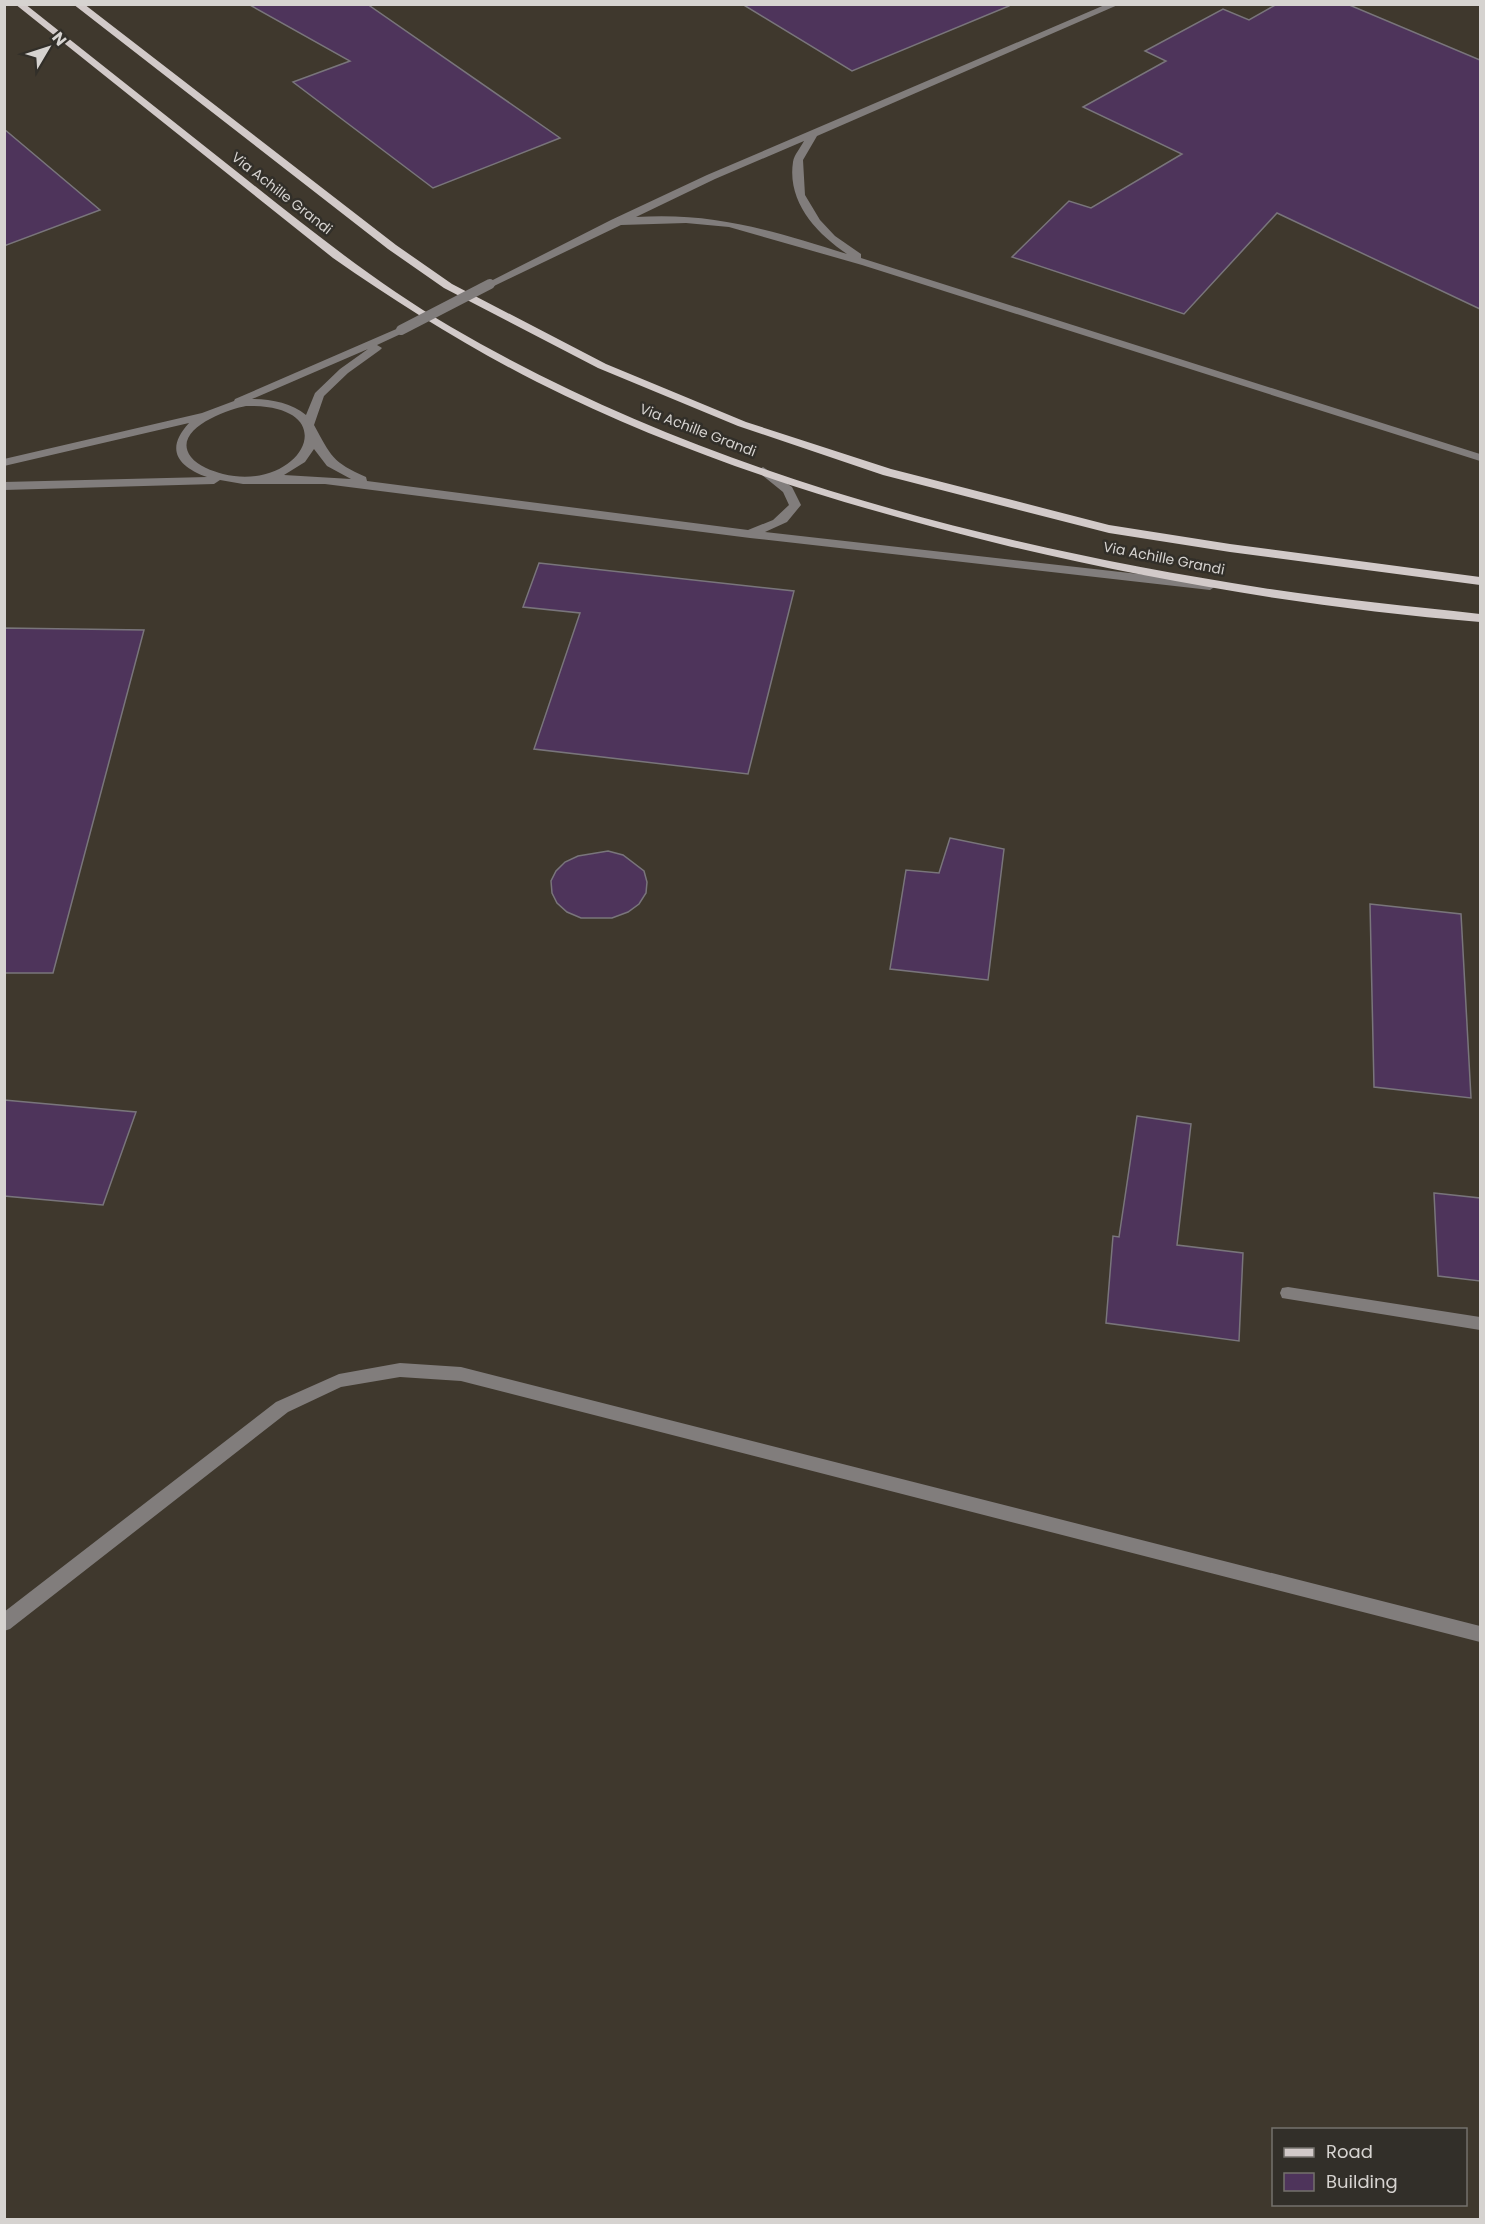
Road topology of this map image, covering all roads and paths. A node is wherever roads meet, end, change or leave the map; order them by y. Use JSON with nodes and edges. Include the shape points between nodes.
{"nodes":[{"id":1,"x":20,"y":4,"type":"edge"},
{"id":2,"x":77,"y":4,"type":"edge"},
{"id":3,"x":1116,"y":4,"type":"edge"},
{"id":4,"x":812,"y":136,"type":"junction"},
{"id":5,"x":615,"y":222,"type":"junction"},
{"id":6,"x":866,"y":263,"type":"junction"},
{"id":7,"x":401,"y":330,"type":"junction"},
{"id":8,"x":225,"y":407,"type":"junction"},
{"id":9,"x":207,"y":415,"type":"junction"},
{"id":10,"x":311,"y":430,"type":"junction"},
{"id":11,"x":1480,"y":458,"type":"edge"},
{"id":12,"x":4,"y":463,"type":"edge"},
{"id":13,"x":763,"y":471,"type":"junction"},
{"id":14,"x":227,"y":480,"type":"junction"},
{"id":15,"x":248,"y":480,"type":"junction"},
{"id":16,"x":4,"y":486,"type":"edge"},
{"id":17,"x":376,"y":486,"type":"junction"},
{"id":18,"x":747,"y":534,"type":"junction"},
{"id":19,"x":1480,"y":581,"type":"edge"},
{"id":20,"x":1264,"y":592,"type":"junction"},
{"id":21,"x":1480,"y":618,"type":"edge"},
{"id":22,"x":1287,"y":1293,"type":"dead end"},
{"id":23,"x":1480,"y":1323,"type":"edge"},
{"id":24,"x":4,"y":1623,"type":"edge"},
{"id":25,"x":1480,"y":1634,"type":"edge"}],
"edges":[{"from":1,"to":13,"type":"main road","name":"Via Achille Grandi","via":[[337,256],[391,294],[450,331],[572,393]]},
{"from":2,"to":19,"type":"main road","name":"Via Achille Grandi","via":[[448,286],[602,366],[731,419],[887,472],[1109,529]]},
{"from":3,"to":4,"type":"street"},
{"from":4,"to":5,"type":"street"},
{"from":4,"to":6,"type":"street","via":[[798,160],[800,195],[831,238]]},
{"from":5,"to":6,"type":"street","via":[[665,218],[728,224]]},
{"from":5,"to":7,"type":"street","bridge":true},
{"from":6,"to":11,"type":"street"},
{"from":7,"to":8,"type":"street"},
{"from":7,"to":10,"type":"street","via":[[344,371],[320,395]]},
{"from":8,"to":9,"type":"street"},
{"from":8,"to":10,"type":"street","via":[[284,407],[299,414]]},
{"from":9,"to":12,"type":"street"},
{"from":9,"to":14,"type":"street","via":[[184,435],[185,459],[209,476]]},
{"from":10,"to":15,"type":"street","via":[[311,448],[301,460],[287,470]]},
{"from":10,"to":17,"type":"street","via":[[323,457],[342,471]]},
{"from":13,"to":18,"type":"street","via":[[788,490],[795,505],[790,515],[777,524]]},
{"from":13,"to":20,"type":"main road","name":"Via Achille Grandi","via":[[893,512],[1033,547]]},
{"from":14,"to":15,"type":"street"},
{"from":14,"to":16,"type":"street"},
{"from":15,"to":17,"type":"street","via":[[307,479]]},
{"from":17,"to":18,"type":"street"},
{"from":18,"to":20,"type":"street"},
{"from":20,"to":21,"type":"main road","name":"Via Achille Grandi"},
{"from":22,"to":23,"type":"street"},
{"from":24,"to":25,"type":"street","via":[[282,1407],[339,1381],[400,1370],[461,1374]]}]}
